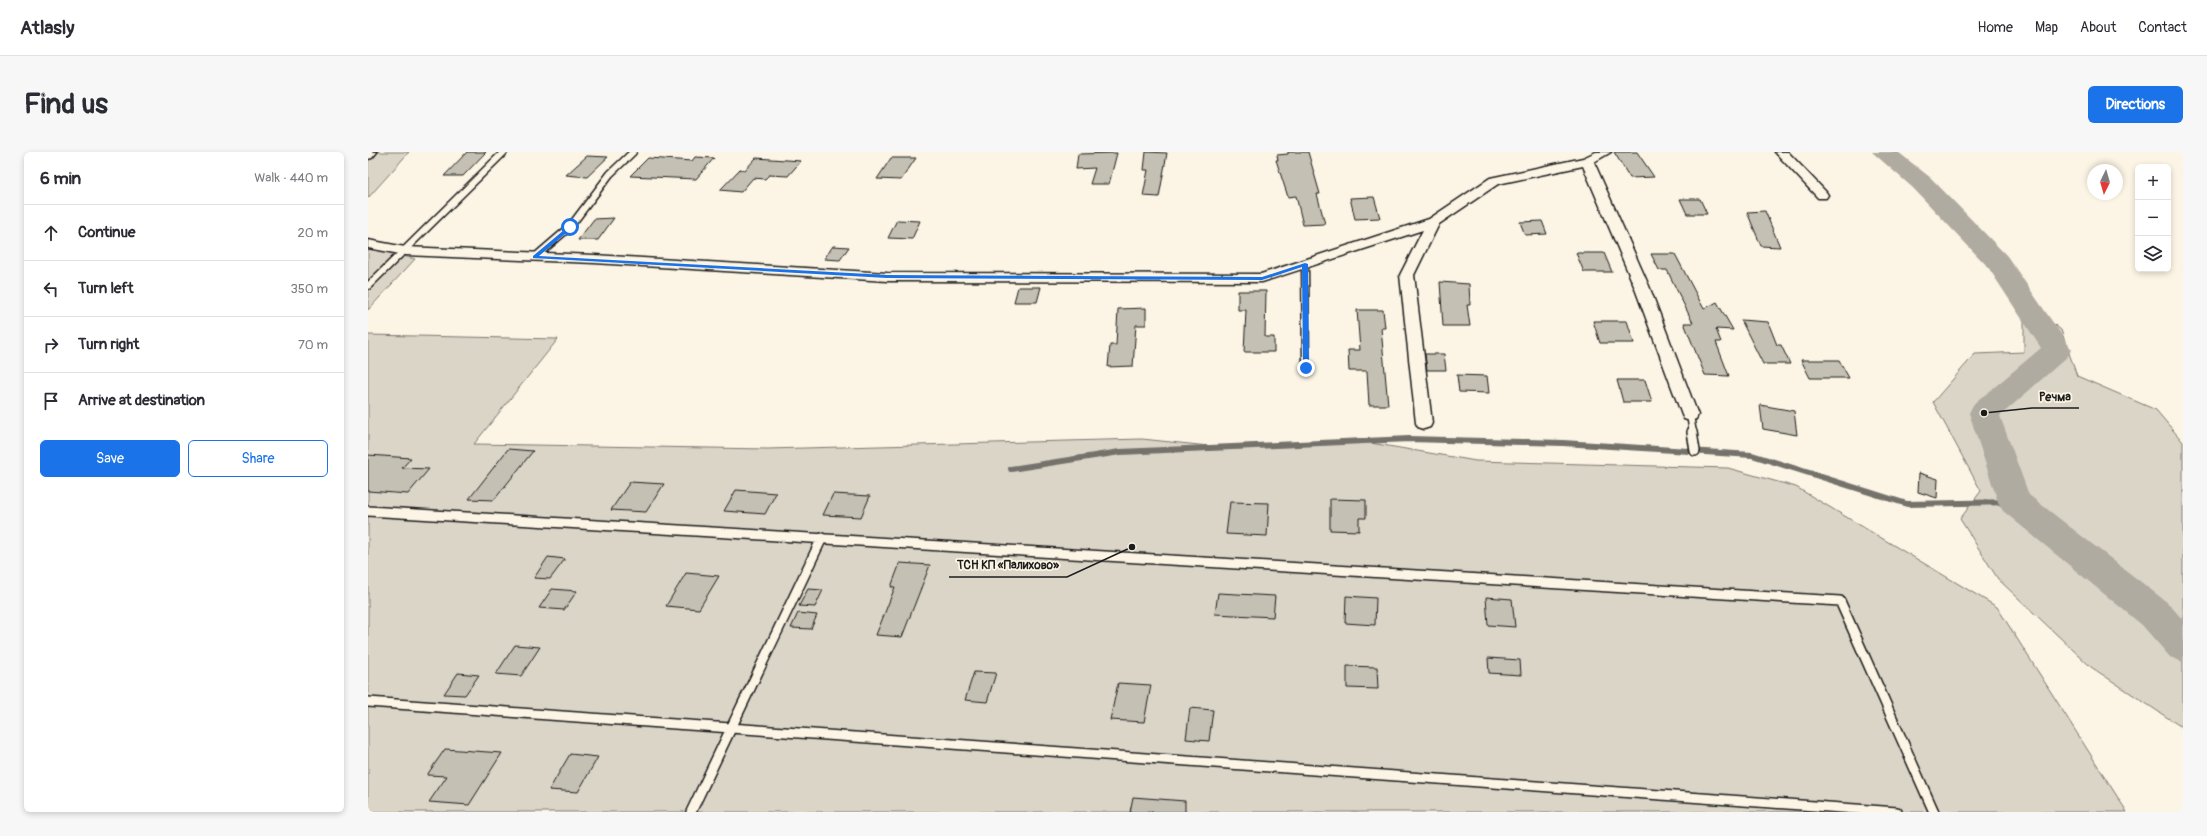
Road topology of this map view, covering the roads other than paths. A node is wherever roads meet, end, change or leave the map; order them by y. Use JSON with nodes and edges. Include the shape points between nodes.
{"nodes":[{"id":1,"x":371,"y":152,"type":"edge"},
{"id":2,"x":504,"y":152,"type":"edge"},
{"id":3,"x":633,"y":152,"type":"edge"},
{"id":4,"x":1605,"y":152,"type":"edge"},
{"id":5,"x":1781,"y":152,"type":"edge"},
{"id":6,"x":368,"y":155,"type":"edge"},
{"id":7,"x":1587,"y":160,"type":"junction"},
{"id":8,"x":1822,"y":194,"type":"dead end"},
{"id":9,"x":1434,"y":222,"type":"junction"},
{"id":10,"x":368,"y":244,"type":"edge"},
{"id":11,"x":405,"y":251,"type":"junction"},
{"id":12,"x":535,"y":257,"type":"junction"},
{"id":13,"x":1305,"y":264,"type":"junction"},
{"id":14,"x":368,"y":286,"type":"edge"},
{"id":15,"x":1306,"y":368,"type":"dead end"},
{"id":16,"x":1690,"y":415,"type":"joint"},
{"id":17,"x":1424,"y":423,"type":"dead end"},
{"id":18,"x":1695,"y":452,"type":"dead end"},
{"id":19,"x":368,"y":511,"type":"edge"},
{"id":20,"x":822,"y":538,"type":"junction"},
{"id":21,"x":368,"y":702,"type":"edge"},
{"id":22,"x":731,"y":728,"type":"junction"},
{"id":23,"x":691,"y":812,"type":"edge"},
{"id":24,"x":1896,"y":812,"type":"edge"},
{"id":25,"x":1934,"y":812,"type":"edge"}],
"edges":[{"from":1,"to":6,"type":"street"},
{"from":2,"to":11,"type":"lane","via":[[467,186]]},
{"from":3,"to":12,"type":"lane","via":[[610,174],[570,227]]},
{"from":4,"to":7,"type":"street"},
{"from":5,"to":8,"type":"street"},
{"from":7,"to":9,"type":"street","via":[[1494,181]]},
{"from":7,"to":16,"type":"street","via":[[1632,260]]},
{"from":9,"to":13,"type":"street"},
{"from":9,"to":17,"type":"street","via":[[1407,275]]},
{"from":10,"to":11,"type":"street"},
{"from":11,"to":12,"type":"street"},
{"from":11,"to":14,"type":"lane"},
{"from":12,"to":13,"type":"street","via":[[887,277],[1262,278]]},
{"from":13,"to":15,"type":"lane"},
{"from":16,"to":18,"type":"lane"},
{"from":19,"to":20,"type":"lane"},
{"from":20,"to":22,"type":"lane"},
{"from":20,"to":25,"type":"lane","via":[[1840,601]]},
{"from":21,"to":22,"type":"lane"},
{"from":22,"to":23,"type":"lane"},
{"from":22,"to":24,"type":"lane"}]}
